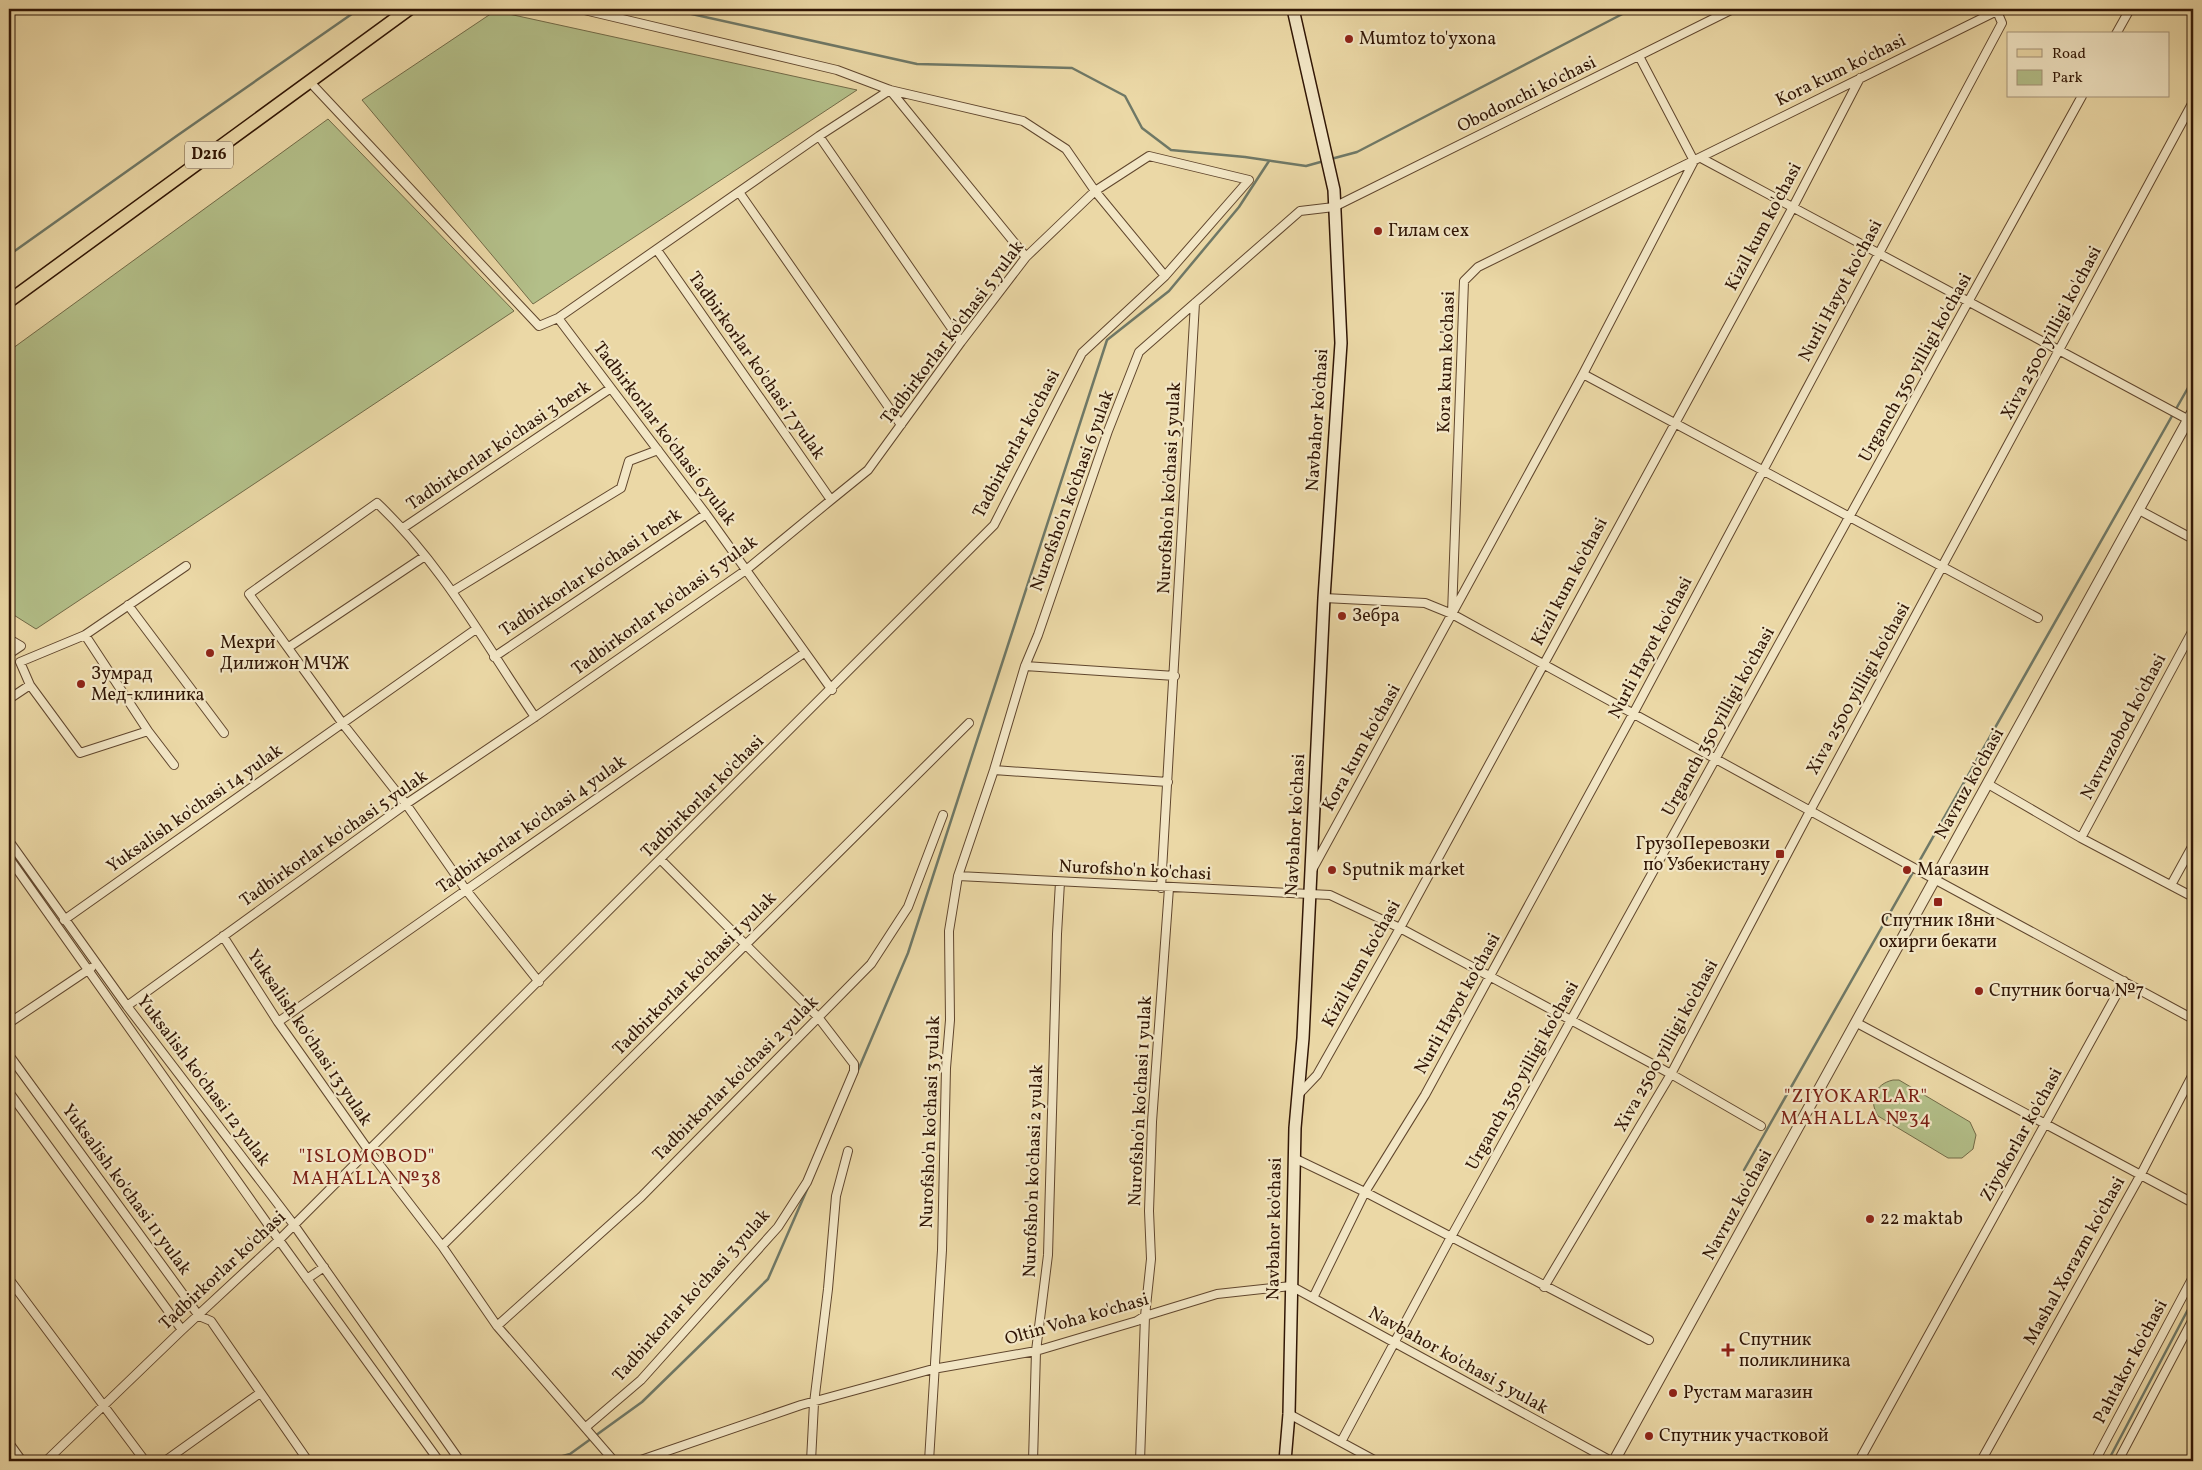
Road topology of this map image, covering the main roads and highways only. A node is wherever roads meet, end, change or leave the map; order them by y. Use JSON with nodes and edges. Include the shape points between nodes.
{"nodes":[{"id":1,"x":408,"y":9,"type":"edge"},
{"id":2,"x":1294,"y":9,"type":"edge"},
{"id":3,"x":9,"y":301,"type":"edge"},
{"id":4,"x":1286,"y":1461,"type":"edge"}],
"edges":[{"from":1,"to":3,"type":"main road","number":"D216"},
{"from":2,"to":4,"type":"main road","name":"Navbahor ko'chasi","via":[[1334,190],[1341,343],[1294,1158]]}]}
